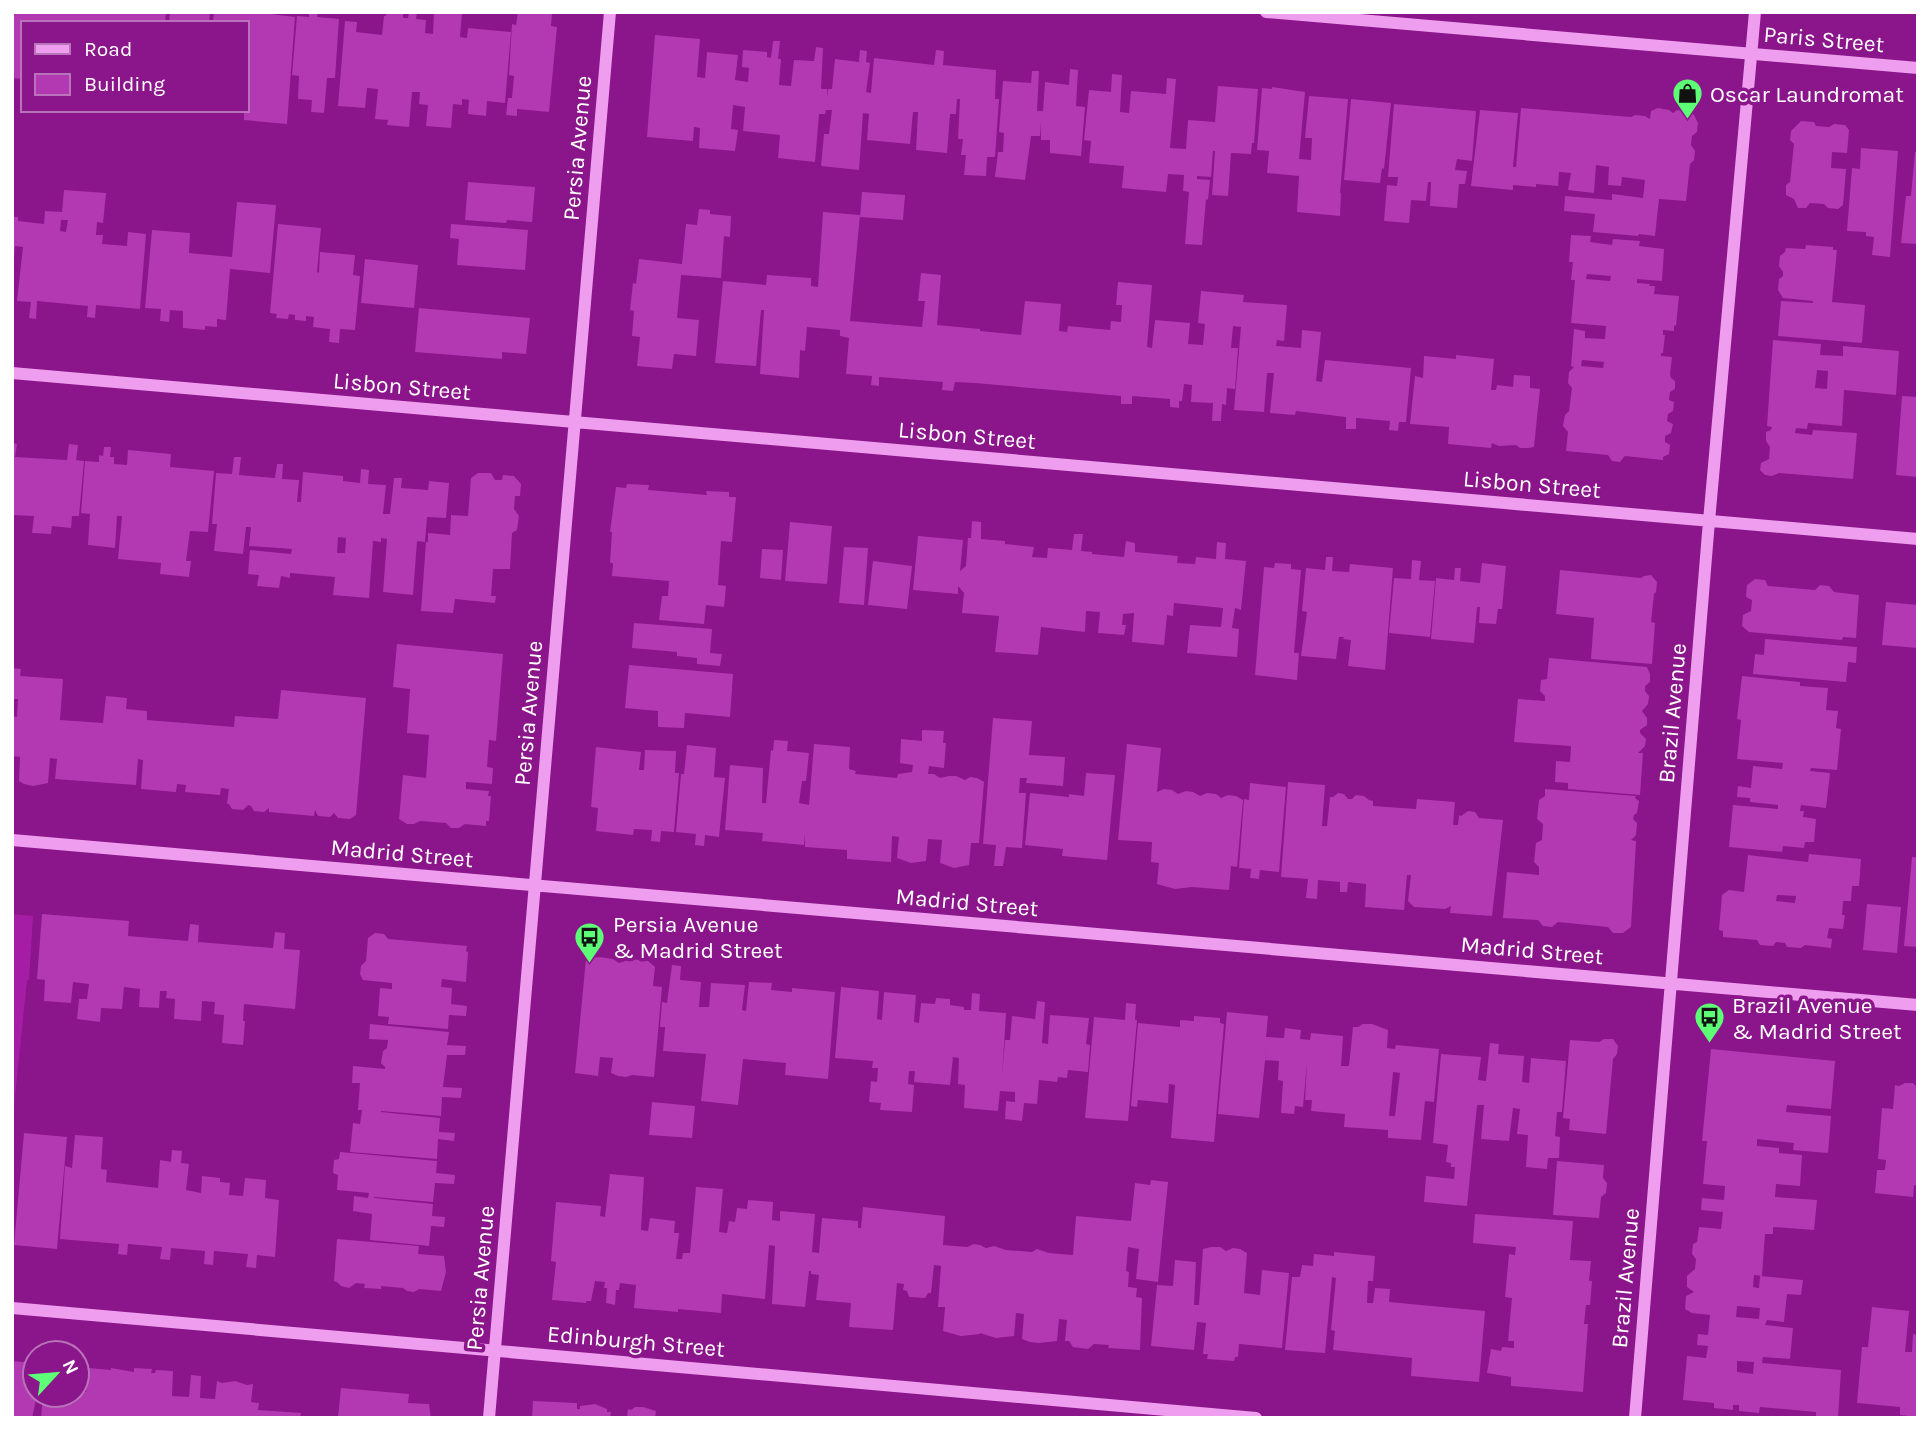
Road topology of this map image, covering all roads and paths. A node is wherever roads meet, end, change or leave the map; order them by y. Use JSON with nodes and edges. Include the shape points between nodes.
{"nodes":[{"id":1,"x":610,"y":12,"type":"edge"},
{"id":2,"x":1266,"y":12,"type":"edge"},
{"id":3,"x":1755,"y":12,"type":"edge"},
{"id":4,"x":1752,"y":54,"type":"junction"},
{"id":5,"x":1918,"y":68,"type":"edge"},
{"id":6,"x":12,"y":373,"type":"edge"},
{"id":7,"x":575,"y":423,"type":"junction"},
{"id":8,"x":1709,"y":520,"type":"junction"},
{"id":9,"x":1918,"y":539,"type":"edge"},
{"id":10,"x":12,"y":840,"type":"edge"},
{"id":11,"x":534,"y":886,"type":"junction"},
{"id":12,"x":1670,"y":983,"type":"junction"},
{"id":13,"x":1918,"y":1005,"type":"edge"},
{"id":14,"x":12,"y":1308,"type":"edge"},
{"id":15,"x":495,"y":1350,"type":"junction"},
{"id":16,"x":489,"y":1418,"type":"edge"},
{"id":17,"x":1256,"y":1418,"type":"edge"},
{"id":18,"x":1634,"y":1418,"type":"edge"}],
"edges":[{"from":1,"to":7,"type":"street","name":"Persia Avenue"},
{"from":2,"to":4,"type":"street","name":"Paris Street"},
{"from":3,"to":4,"type":"street","name":"Brazil Avenue"},
{"from":4,"to":5,"type":"street","name":"Paris Street"},
{"from":4,"to":8,"type":"street","name":"Brazil Avenue"},
{"from":6,"to":7,"type":"street","name":"Lisbon Street"},
{"from":7,"to":8,"type":"street","name":"Lisbon Street"},
{"from":7,"to":11,"type":"street","name":"Persia Avenue"},
{"from":8,"to":9,"type":"street","name":"Lisbon Street"},
{"from":8,"to":12,"type":"street","name":"Brazil Avenue"},
{"from":10,"to":11,"type":"street","name":"Madrid Street"},
{"from":11,"to":12,"type":"street","name":"Madrid Street"},
{"from":11,"to":15,"type":"street","name":"Persia Avenue"},
{"from":12,"to":13,"type":"street","name":"Madrid Street"},
{"from":12,"to":18,"type":"street","name":"Brazil Avenue"},
{"from":14,"to":15,"type":"street","name":"Edinburgh Street"},
{"from":15,"to":16,"type":"street","name":"Persia Avenue"},
{"from":15,"to":17,"type":"street","name":"Edinburgh Street"}]}
